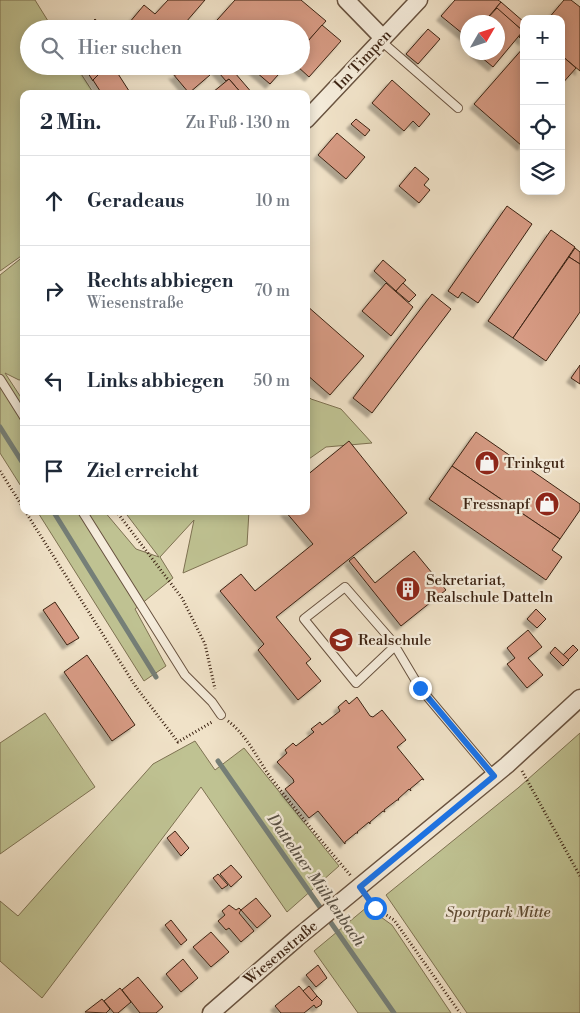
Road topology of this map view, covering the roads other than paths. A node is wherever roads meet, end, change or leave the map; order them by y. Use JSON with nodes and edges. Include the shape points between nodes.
{"nodes":[{"id":1,"x":346,"y":0,"type":"edge"},
{"id":2,"x":419,"y":0,"type":"edge"},
{"id":3,"x":382,"y":40,"type":"junction"},
{"id":4,"x":458,"y":108,"type":"dead end"},
{"id":5,"x":310,"y":116,"type":"edge"},
{"id":6,"x":0,"y":379,"type":"edge"},
{"id":7,"x":20,"y":411,"type":"edge"},
{"id":8,"x":85,"y":515,"type":"edge"},
{"id":9,"x":395,"y":646,"type":"junction"},
{"id":10,"x":580,"y":698,"type":"edge"},
{"id":11,"x":221,"y":716,"type":"road end"},
{"id":12,"x":494,"y":776,"type":"junction"},
{"id":13,"x":211,"y":1013,"type":"edge"}],
"edges":[{"from":1,"to":3,"type":"street"},
{"from":2,"to":3,"type":"street","name":"Im Timpen"},
{"from":3,"to":4,"type":"lane"},
{"from":3,"to":5,"type":"street","name":"Im Timpen"},
{"from":6,"to":7,"type":"lane"},
{"from":8,"to":11,"type":"lane","via":[[185,675]]},
{"from":9,"to":9,"type":"lane","via":[[345,587],[304,619],[356,683]]},
{"from":9,"to":12,"type":"lane","via":[[420,688]]},
{"from":10,"to":12,"type":"street","name":"Wiesenstraße"},
{"from":12,"to":13,"type":"street","name":"Wiesenstraße"}]}
